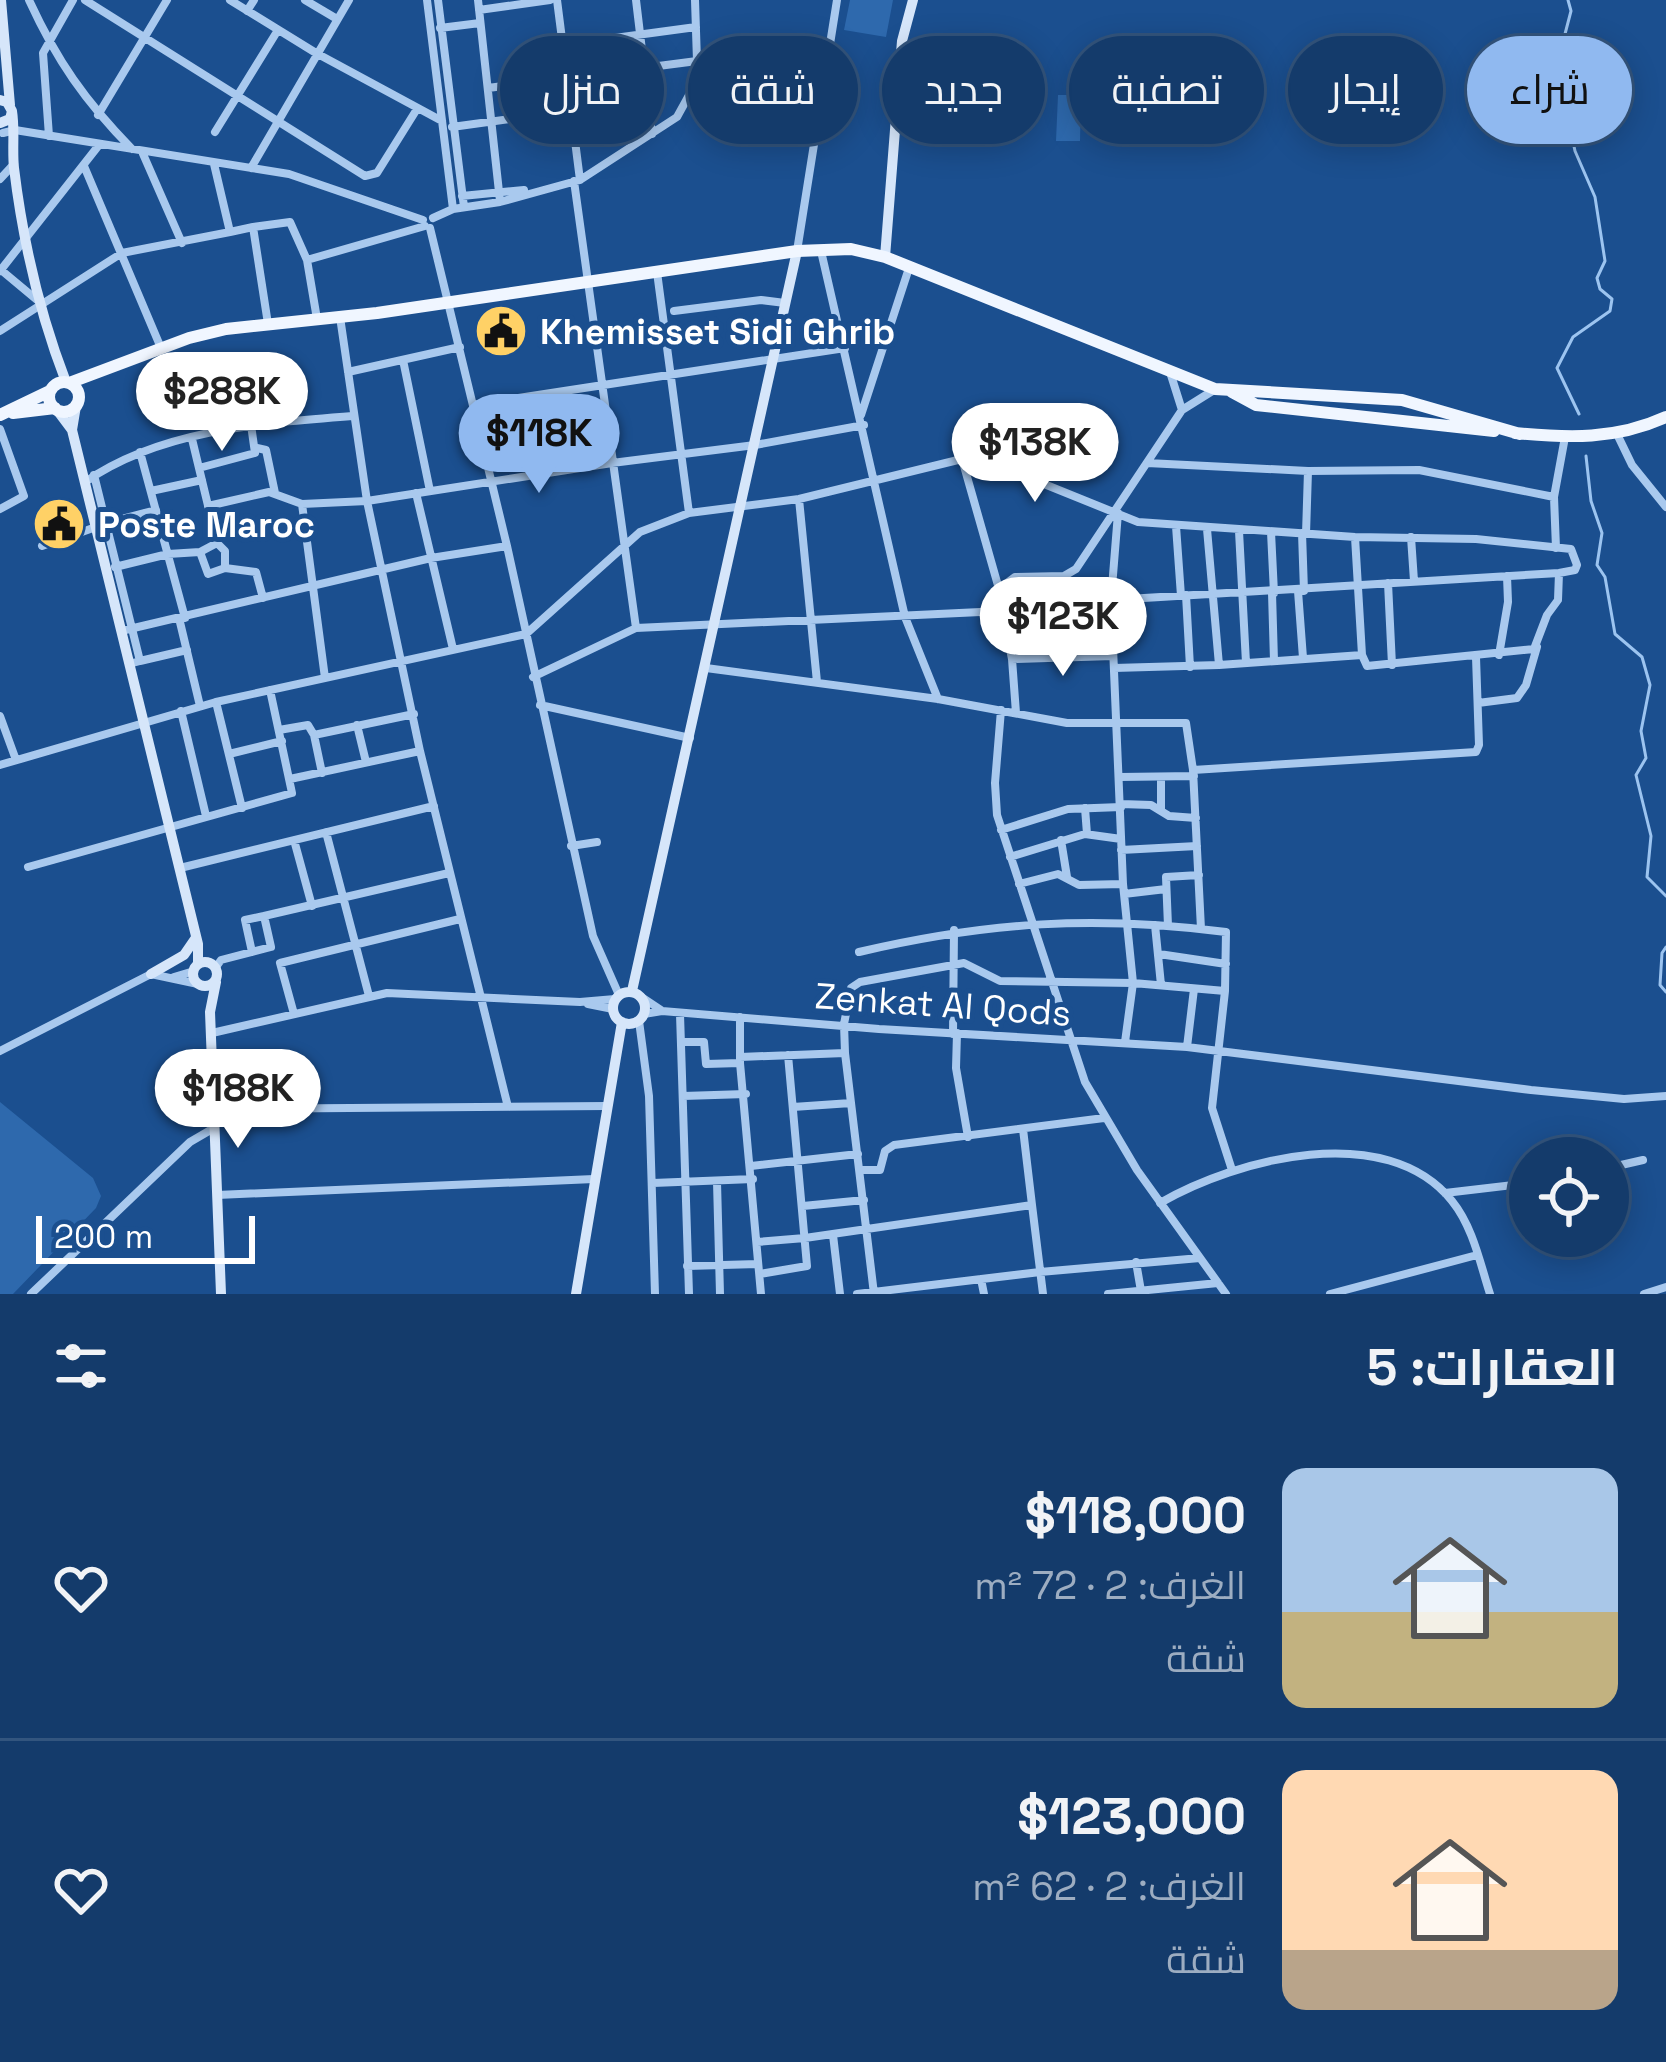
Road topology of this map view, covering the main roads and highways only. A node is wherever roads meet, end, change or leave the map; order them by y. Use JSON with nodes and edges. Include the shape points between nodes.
{"nodes":[{"id":1,"x":913,"y":0,"type":"edge"},
{"id":2,"x":1,"y":1,"type":"edge"},
{"id":3,"x":4,"y":70,"type":"edge"},
{"id":4,"x":6,"y":103,"type":"edge"},
{"id":5,"x":4,"y":129,"type":"edge"},
{"id":6,"x":797,"y":251,"type":"junction"},
{"id":7,"x":884,"y":257,"type":"junction"},
{"id":8,"x":114,"y":369,"type":"junction"},
{"id":9,"x":60,"y":385,"type":"junction"},
{"id":10,"x":78,"y":401,"type":"junction"},
{"id":11,"x":56,"y":409,"type":"junction"},
{"id":12,"x":1666,"y":417,"type":"edge"},
{"id":13,"x":72,"y":430,"type":"junction"},
{"id":14,"x":197,"y":940,"type":"junction"},
{"id":15,"x":214,"y":966,"type":"junction"},
{"id":16,"x":196,"y":967,"type":"junction"},
{"id":17,"x":151,"y":974,"type":"road end"},
{"id":18,"x":215,"y":982,"type":"junction"},
{"id":19,"x":198,"y":984,"type":"junction"},
{"id":20,"x":627,"y":997,"type":"junction"},
{"id":21,"x":210,"y":1012,"type":"junction"},
{"id":22,"x":633,"y":1020,"type":"junction"},
{"id":23,"x":221,"y":1294,"type":"edge"},
{"id":24,"x":576,"y":1294,"type":"edge"}],
"edges":[{"from":1,"to":7,"type":"main road","via":[[902,41]]},
{"from":2,"to":3,"type":"main road"},
{"from":3,"to":4,"type":"main road"},
{"from":4,"to":5,"type":"main road"},
{"from":5,"to":9,"type":"main road"},
{"from":6,"to":7,"type":"main road"},
{"from":6,"to":8,"type":"main road","via":[[209,333]]},
{"from":6,"to":20,"type":"main road"},
{"from":7,"to":12,"type":"main road","via":[[1222,390],[1402,400],[1520,434],[1565,437],[1617,434]]},
{"from":8,"to":9,"type":"main road"},
{"from":8,"to":10,"type":"main road"},
{"from":9,"to":10,"type":"main road"},
{"from":9,"to":11,"type":"main road"},
{"from":9,"to":11,"type":"main road","via":[[0,415]]},
{"from":10,"to":11,"type":"main road"},
{"from":10,"to":13,"type":"main road"},
{"from":11,"to":13,"type":"main road"},
{"from":13,"to":14,"type":"main road","via":[[90,478]]},
{"from":14,"to":15,"type":"main road"},
{"from":14,"to":16,"type":"main road"},
{"from":14,"to":17,"type":"main road"},
{"from":15,"to":16,"type":"main road"},
{"from":15,"to":18,"type":"main road"},
{"from":16,"to":19,"type":"main road"},
{"from":18,"to":19,"type":"main road"},
{"from":18,"to":21,"type":"main road"},
{"from":19,"to":21,"type":"main road"},
{"from":20,"to":22,"type":"main road"},
{"from":20,"to":22,"type":"main road"},
{"from":21,"to":23,"type":"main road"},
{"from":22,"to":24,"type":"main road","via":[[619,1048]]}]}
